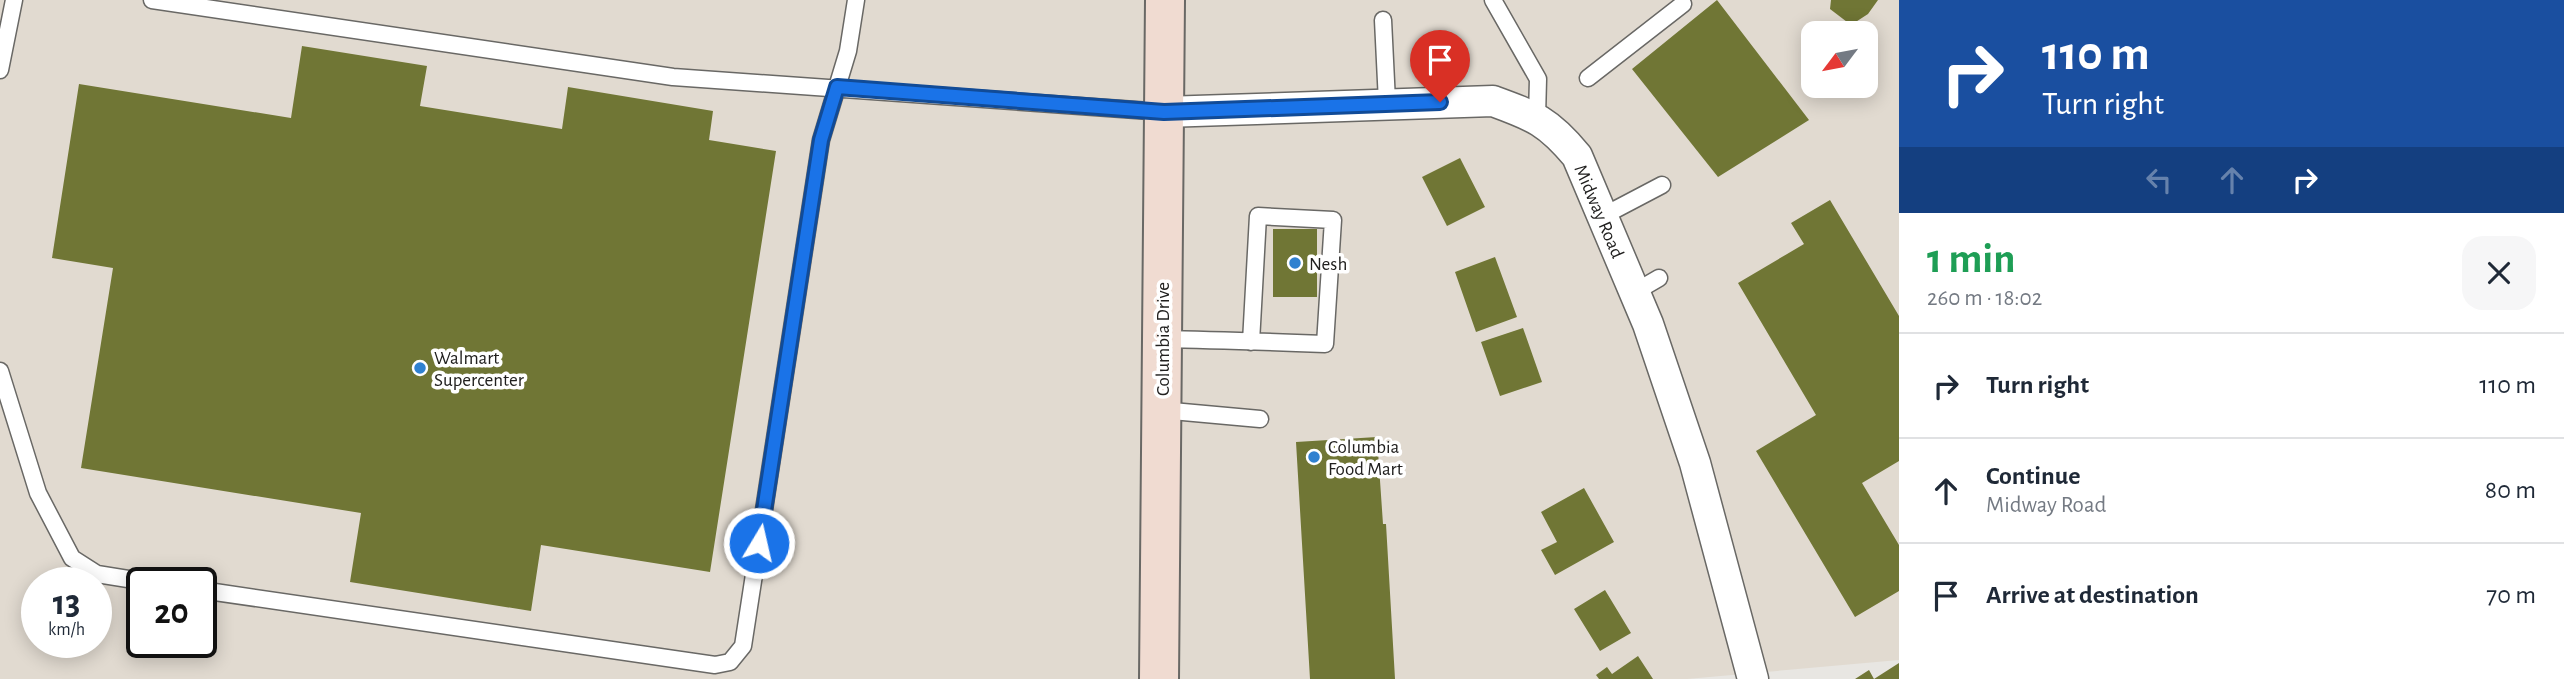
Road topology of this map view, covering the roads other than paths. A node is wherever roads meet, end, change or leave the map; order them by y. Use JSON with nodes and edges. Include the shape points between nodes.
{"nodes":[{"id":1,"x":14,"y":0,"type":"edge"},
{"id":2,"x":152,"y":0,"type":"edge"},
{"id":3,"x":856,"y":0,"type":"edge"},
{"id":4,"x":1164,"y":0,"type":"edge"},
{"id":5,"x":1493,"y":0,"type":"edge"},
{"id":6,"x":1683,"y":4,"type":"dead end"},
{"id":7,"x":1383,"y":20,"type":"dead end"},
{"id":8,"x":0,"y":70,"type":"edge"},
{"id":9,"x":1588,"y":78,"type":"dead end"},
{"id":10,"x":837,"y":87,"type":"junction"},
{"id":11,"x":1387,"y":102,"type":"junction"},
{"id":12,"x":1164,"y":112,"type":"junction"},
{"id":13,"x":1537,"y":117,"type":"junction"},
{"id":14,"x":1662,"y":185,"type":"dead end"},
{"id":15,"x":1603,"y":216,"type":"junction"},
{"id":16,"x":1162,"y":339,"type":"junction"},
{"id":17,"x":1251,"y":342,"type":"junction"},
{"id":18,"x":0,"y":372,"type":"edge"},
{"id":19,"x":1161,"y":410,"type":"junction"},
{"id":20,"x":1260,"y":419,"type":"dead end"},
{"id":21,"x":126,"y":579,"type":"edge"},
{"id":22,"x":217,"y":592,"type":"edge"},
{"id":23,"x":1159,"y":679,"type":"edge"},
{"id":24,"x":1753,"y":679,"type":"edge"}],
"edges":[{"from":1,"to":8,"type":"lane"},
{"from":2,"to":10,"type":"lane","via":[[673,76]]},
{"from":3,"to":10,"type":"lane"},
{"from":4,"to":12,"type":"main road","name":"Columbia Drive"},
{"from":5,"to":13,"type":"lane","via":[[1538,79]]},
{"from":6,"to":9,"type":"lane"},
{"from":7,"to":11,"type":"lane"},
{"from":10,"to":12,"type":"lane"},
{"from":10,"to":22,"type":"lane","via":[[821,140],[743,646],[730,662],[715,665]]},
{"from":11,"to":12,"type":"street","name":"Midway Road"},
{"from":11,"to":13,"type":"street","name":"Midway Road","via":[[1493,101]]},
{"from":12,"to":16,"type":"main road","name":"Columbia Drive"},
{"from":13,"to":15,"type":"street","name":"Midway Road","via":[[1577,156]]},
{"from":14,"to":15,"type":"lane"},
{"from":15,"to":24,"type":"street","name":"Midway Road","via":[[1647,285]]},
{"from":16,"to":17,"type":"lane"},
{"from":16,"to":19,"type":"main road","name":"Columbia Drive"},
{"from":17,"to":17,"type":"lane","via":[[1325,344],[1332,220],[1258,216]]},
{"from":18,"to":21,"type":"lane","via":[[38,493],[72,558],[97,575]]},
{"from":19,"to":20,"type":"lane"},
{"from":19,"to":23,"type":"main road","name":"Columbia Drive"}]}
